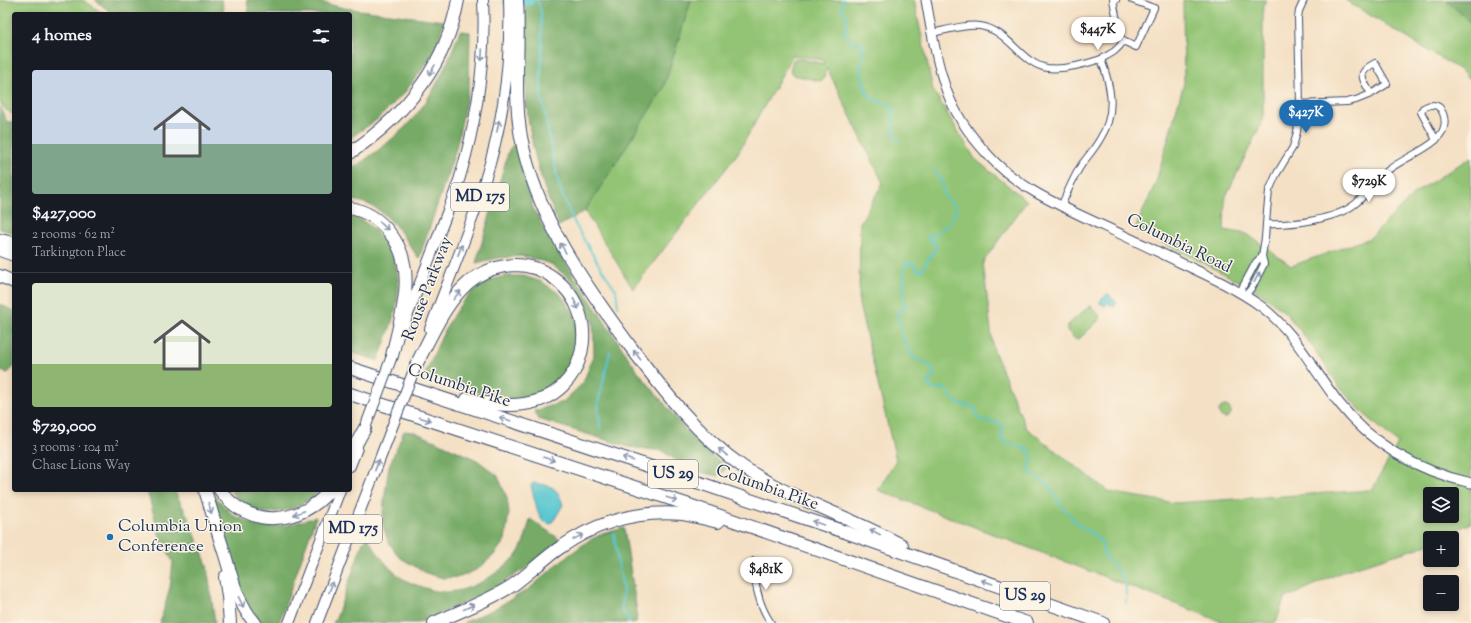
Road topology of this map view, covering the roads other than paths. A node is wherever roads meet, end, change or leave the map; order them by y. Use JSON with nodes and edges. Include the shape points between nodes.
{"nodes":[{"id":1,"x":483,"y":0,"type":"edge"},
{"id":2,"x":509,"y":0,"type":"edge"},
{"id":3,"x":517,"y":0,"type":"edge"},
{"id":4,"x":926,"y":0,"type":"edge"},
{"id":5,"x":1116,"y":0,"type":"edge"},
{"id":6,"x":1132,"y":0,"type":"edge"},
{"id":7,"x":1304,"y":0,"type":"edge"},
{"id":8,"x":458,"y":4,"type":"edge"},
{"id":9,"x":514,"y":21,"type":"junction"},
{"id":10,"x":932,"y":33,"type":"junction"},
{"id":11,"x":1123,"y":41,"type":"junction"},
{"id":12,"x":1101,"y":59,"type":"junction"},
{"id":13,"x":1370,"y":94,"type":"junction"},
{"id":14,"x":1300,"y":104,"type":"junction"},
{"id":15,"x":1436,"y":140,"type":"junction"},
{"id":16,"x":352,"y":152,"type":"edge"},
{"id":17,"x":1061,"y":206,"type":"junction"},
{"id":18,"x":352,"y":209,"type":"edge"},
{"id":19,"x":1266,"y":224,"type":"junction"},
{"id":20,"x":0,"y":240,"type":"edge"},
{"id":21,"x":12,"y":243,"type":"edge"},
{"id":22,"x":0,"y":250,"type":"edge"},
{"id":23,"x":12,"y":254,"type":"edge"},
{"id":24,"x":0,"y":276,"type":"edge"},
{"id":25,"x":12,"y":280,"type":"edge"},
{"id":26,"x":1242,"y":294,"type":"junction"},
{"id":27,"x":392,"y":356,"type":"junction"},
{"id":28,"x":352,"y":365,"type":"edge"},
{"id":29,"x":416,"y":365,"type":"junction"},
{"id":30,"x":352,"y":369,"type":"edge"},
{"id":31,"x":370,"y":375,"type":"junction"},
{"id":32,"x":397,"y":384,"type":"junction"},
{"id":33,"x":354,"y":396,"type":"edge"},
{"id":34,"x":365,"y":428,"type":"junction"},
{"id":35,"x":352,"y":451,"type":"edge"},
{"id":36,"x":352,"y":461,"type":"edge"},
{"id":37,"x":1471,"y":483,"type":"edge"},
{"id":38,"x":206,"y":492,"type":"edge"},
{"id":39,"x":222,"y":492,"type":"edge"},
{"id":40,"x":328,"y":492,"type":"edge"},
{"id":41,"x":339,"y":492,"type":"edge"},
{"id":42,"x":216,"y":525,"type":"junction"},
{"id":43,"x":778,"y":535,"type":"junction"},
{"id":44,"x":754,"y":561,"type":"dead end"},
{"id":45,"x":947,"y":568,"type":"junction"},
{"id":46,"x":230,"y":623,"type":"edge"},
{"id":47,"x":255,"y":623,"type":"edge"},
{"id":48,"x":289,"y":623,"type":"edge"},
{"id":49,"x":317,"y":623,"type":"edge"},
{"id":50,"x":434,"y":623,"type":"edge"},
{"id":51,"x":771,"y":623,"type":"edge"},
{"id":52,"x":1028,"y":623,"type":"edge"},
{"id":53,"x":1103,"y":623,"type":"edge"}],
"edges":[{"from":1,"to":27,"type":"main road","name":"Rouse Parkway","number":"MD 175","one_way":true,"via":[[482,66],[467,151],[460,178]]},
{"from":2,"to":9,"type":"main road","name":"Rouse Parkway","number":"MD 175"},
{"from":3,"to":9,"type":"highway"},
{"from":4,"to":10,"type":"main road","name":"Columbia Road"},
{"from":5,"to":11,"type":"street","via":[[1112,0]]},
{"from":6,"to":11,"type":"street","via":[[1154,8],[1136,47]]},
{"from":7,"to":14,"type":"street","via":[[1298,18]]},
{"from":8,"to":16,"type":"highway","one_way":true,"via":[[439,58],[420,89],[392,120]]},
{"from":29,"to":9,"type":"main road","name":"Rouse Parkway","number":"MD 175","one_way":true,"via":[[471,221],[492,156]]},
{"from":45,"to":9,"type":"highway","one_way":true,"via":[[781,489],[744,467],[692,423],[650,373],[569,259],[539,199],[525,156],[519,120]]},
{"from":10,"to":12,"type":"street","via":[[981,26],[998,33],[1027,58],[1046,68]]},
{"from":10,"to":17,"type":"main road","name":"Columbia Road","via":[[947,91],[956,111],[979,145],[991,159],[1019,182]]},
{"from":11,"to":12,"type":"street","via":[[1115,52]]},
{"from":12,"to":17,"type":"street","via":[[1111,94],[1107,126],[1081,166]]},
{"from":13,"to":13,"type":"street","via":[[1362,75],[1365,68],[1375,63],[1387,84]]},
{"from":13,"to":14,"type":"street","via":[[1347,102]]},
{"from":14,"to":19,"type":"street","via":[[1299,123],[1293,147],[1269,191]]},
{"from":15,"to":15,"type":"street","via":[[1421,112],[1423,108],[1432,104],[1441,110],[1444,120],[1443,130]]},
{"from":15,"to":19,"type":"street","via":[[1387,171],[1347,210],[1289,224]]},
{"from":17,"to":26,"type":"main road","name":"Columbia Road"},
{"from":18,"to":27,"type":"highway","one_way":true,"via":[[376,219],[385,227],[403,255],[405,295]]},
{"from":19,"to":26,"type":"street","via":[[1262,256],[1264,264],[1252,286]]},
{"from":20,"to":21,"type":"highway"},
{"from":22,"to":23,"type":"highway"},
{"from":24,"to":25,"type":"highway"},
{"from":26,"to":37,"type":"main road","name":"Columbia Road","via":[[1261,306],[1285,328],[1339,403],[1378,441],[1421,467]]},
{"from":27,"to":34,"type":"main road","name":"Rouse Parkway","number":"MD 175","bridge":true},
{"from":28,"to":31,"type":"highway"},
{"from":29,"to":32,"type":"highway","one_way":true,"via":[[449,304],[466,284],[490,269],[520,265],[542,271],[559,282],[574,300],[584,329],[579,361],[568,379],[553,393],[525,404],[479,402]]},
{"from":49,"to":29,"type":"main road","name":"Rouse Parkway","number":"MD 175","one_way":true,"bridge":true},
{"from":30,"to":31,"type":"highway","name":"Columbia Pike","number":"US 29"},
{"from":31,"to":32,"type":"highway","name":"Columbia Pike","number":"US 29"},
{"from":45,"to":32,"type":"highway","name":"Columbia Pike","number":"US 29","one_way":true,"via":[[694,481]]},
{"from":33,"to":43,"type":"highway","number":"US 29","one_way":true},
{"from":34,"to":35,"type":"highway"},
{"from":34,"to":36,"type":"main road","name":"Rouse Parkway","number":"MD 175"},
{"from":38,"to":42,"type":"highway","one_way":true},
{"from":40,"to":39,"type":"highway","one_way":true,"via":[[304,511],[276,518],[242,511]]},
{"from":41,"to":48,"type":"main road","number":"MD 175"},
{"from":42,"to":46,"type":"highway"},
{"from":42,"to":47,"type":"highway","one_way":true,"via":[[240,602]]},
{"from":50,"to":43,"type":"highway","one_way":true,"via":[[513,585],[572,540],[596,527],[622,518],[659,514],[684,515]]},
{"from":43,"to":52,"type":"highway","number":"US 29"},
{"from":44,"to":51,"type":"street","via":[[757,592]]},
{"from":53,"to":45,"type":"highway","name":"Columbia Pike","number":"US 29","one_way":true}]}
